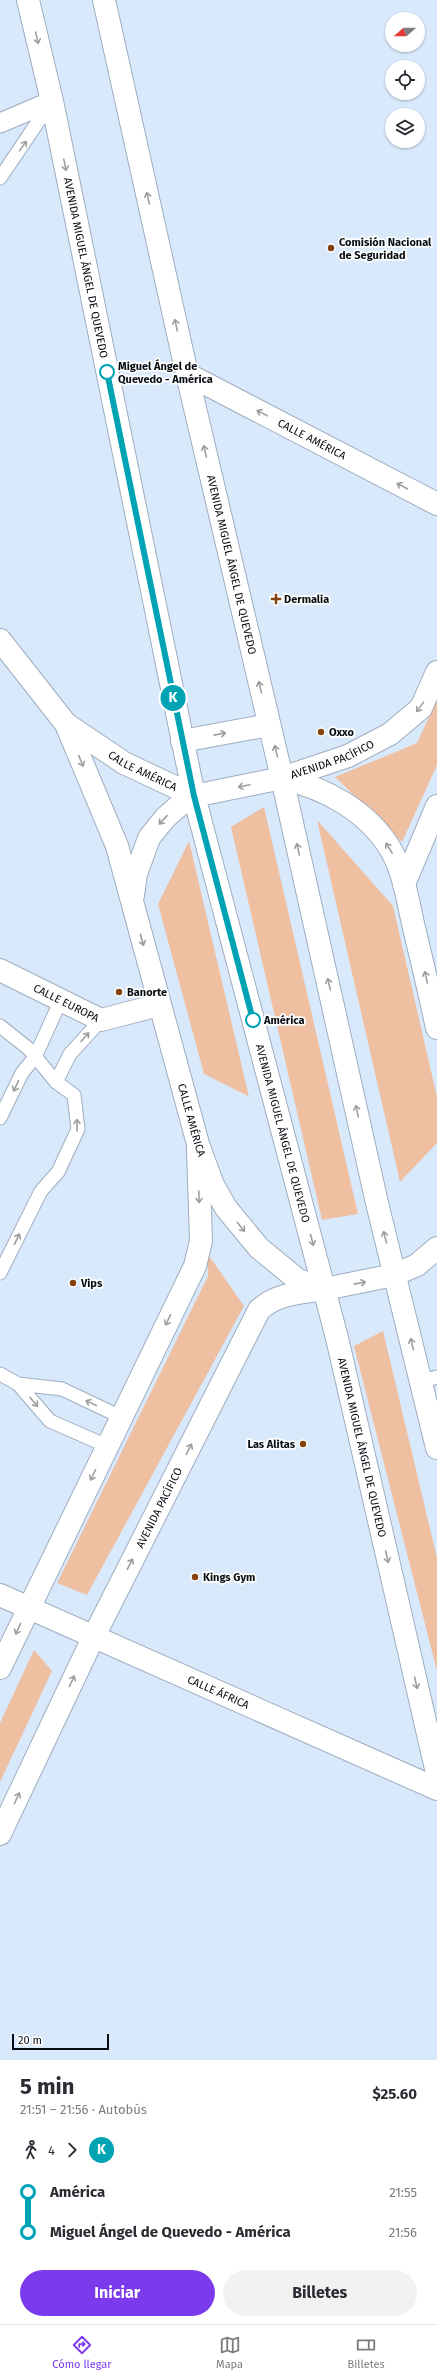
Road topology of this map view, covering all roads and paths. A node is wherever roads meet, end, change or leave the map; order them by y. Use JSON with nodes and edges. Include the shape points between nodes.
{"nodes":[{"id":1,"x":28,"y":0,"type":"edge"},
{"id":2,"x":104,"y":0,"type":"edge"},
{"id":3,"x":52,"y":101,"type":"junction"},
{"id":4,"x":0,"y":122,"type":"edge"},
{"id":5,"x":0,"y":178,"type":"edge"},
{"id":6,"x":187,"y":374,"type":"junction"},
{"id":7,"x":437,"y":504,"type":"edge"},
{"id":8,"x":0,"y":640,"type":"edge"},
{"id":9,"x":437,"y":672,"type":"edge"},
{"id":10,"x":66,"y":724,"type":"junction"},
{"id":11,"x":270,"y":725,"type":"junction"},
{"id":12,"x":182,"y":741,"type":"junction"},
{"id":13,"x":282,"y":778,"type":"junction"},
{"id":14,"x":194,"y":796,"type":"junction"},
{"id":15,"x":437,"y":806,"type":"edge"},
{"id":16,"x":404,"y":884,"type":"junction"},
{"id":17,"x":132,"y":902,"type":"junction"},
{"id":18,"x":0,"y":970,"type":"edge"},
{"id":19,"x":61,"y":1000,"type":"junction"},
{"id":20,"x":159,"y":1005,"type":"junction"},
{"id":21,"x":100,"y":1020,"type":"junction"},
{"id":22,"x":0,"y":1026,"type":"edge"},
{"id":23,"x":437,"y":1028,"type":"edge"},
{"id":24,"x":35,"y":1057,"type":"junction"},
{"id":25,"x":56,"y":1082,"type":"junction"},
{"id":26,"x":0,"y":1118,"type":"edge"},
{"id":27,"x":198,"y":1144,"type":"junction"},
{"id":28,"x":437,"y":1248,"type":"edge"},
{"id":29,"x":0,"y":1274,"type":"edge"},
{"id":30,"x":394,"y":1275,"type":"junction"},
{"id":31,"x":325,"y":1290,"type":"junction"},
{"id":32,"x":0,"y":1374,"type":"edge"},
{"id":33,"x":429,"y":1380,"type":"edge"},
{"id":34,"x":18,"y":1384,"type":"junction"},
{"id":35,"x":121,"y":1416,"type":"junction"},
{"id":36,"x":106,"y":1446,"type":"junction"},
{"id":37,"x":437,"y":1448,"type":"edge"},
{"id":38,"x":0,"y":1595,"type":"edge"},
{"id":39,"x":28,"y":1608,"type":"junction"},
{"id":40,"x":93,"y":1638,"type":"junction"},
{"id":41,"x":0,"y":1668,"type":"edge"},
{"id":42,"x":437,"y":1773,"type":"edge"},
{"id":43,"x":437,"y":1789,"type":"edge"},
{"id":44,"x":0,"y":1834,"type":"edge"}],
"edges":[{"from":1,"to":3,"type":"street","name":"AVENIDA MIGUEL ÁNGEL DE QUEVEDO","one_way":true},
{"from":6,"to":2,"type":"street","name":"AVENIDA MIGUEL ÁNGEL DE QUEVEDO","one_way":true},
{"from":3,"to":4,"type":"street"},
{"from":5,"to":3,"type":"lane","one_way":true},
{"from":3,"to":12,"type":"street","name":"AVENIDA MIGUEL ÁNGEL DE QUEVEDO","one_way":true},
{"from":7,"to":6,"type":"street","name":"CALLE AMÉRICA","one_way":true},
{"from":11,"to":6,"type":"street","name":"AVENIDA MIGUEL ÁNGEL DE QUEVEDO","one_way":true},
{"from":8,"to":10,"type":"street","name":"CALLE AMÉRICA"},
{"from":9,"to":13,"type":"street","name":"AVENIDA PACÍFICO","one_way":true,"via":[[421,708],[390,734],[348,756]]},
{"from":10,"to":14,"type":"street","name":"CALLE AMÉRICA","via":[[124,763]]},
{"from":10,"to":17,"type":"street","name":"CALLE AMÉRICA","one_way":true,"via":[[117,846]]},
{"from":12,"to":11,"type":"street","one_way":true},
{"from":13,"to":11,"type":"street","name":"AVENIDA MIGUEL ÁNGEL DE QUEVEDO","one_way":true},
{"from":12,"to":14,"type":"street","name":"AVENIDA MIGUEL ÁNGEL DE QUEVEDO"},
{"from":13,"to":14,"type":"street","name":"AVENIDA PACÍFICO","one_way":true},
{"from":16,"to":13,"type":"street","one_way":true,"via":[[391,850],[362,816],[336,798],[311,786]]},
{"from":30,"to":13,"type":"street","name":"AVENIDA MIGUEL ÁNGEL DE QUEVEDO","one_way":true},
{"from":14,"to":17,"type":"street","name":"CALLE AMÉRICA","one_way":true,"via":[[164,818],[149,838],[136,874]]},
{"from":14,"to":31,"type":"street","name":"AVENIDA MIGUEL ÁNGEL DE QUEVEDO","one_way":true},
{"from":15,"to":16,"type":"street"},
{"from":23,"to":16,"type":"street","one_way":true},
{"from":17,"to":20,"type":"street","name":"CALLE AMÉRICA","one_way":true},
{"from":18,"to":19,"type":"street","name":"CALLE EUROPA"},
{"from":19,"to":21,"type":"street","name":"CALLE EUROPA"},
{"from":19,"to":24,"type":"lane"},
{"from":20,"to":21,"type":"street","name":"CALLE EUROPA"},
{"from":20,"to":27,"type":"street","name":"CALLE AMÉRICA"},
{"from":25,"to":21,"type":"lane","one_way":true,"via":[[70,1054]]},
{"from":22,"to":24,"type":"lane","via":[[29,1049]]},
{"from":24,"to":25,"type":"lane"},
{"from":24,"to":26,"type":"lane","one_way":true,"via":[[22,1073]]},
{"from":29,"to":25,"type":"lane","one_way":true,"via":[[41,1191],[58,1172],[78,1129],[74,1095]]},
{"from":27,"to":31,"type":"street","name":"CALLE AMÉRICA","one_way":true,"via":[[218,1195],[245,1232],[259,1248],[298,1280]]},
{"from":27,"to":35,"type":"street","one_way":true,"via":[[201,1241],[195,1266]]},
{"from":28,"to":30,"type":"street","via":[[417,1265]]},
{"from":31,"to":30,"type":"street","name":"AVENIDA PACÍFICO","one_way":true},
{"from":33,"to":30,"type":"street","name":"AVENIDA MIGUEL ÁNGEL DE QUEVEDO","one_way":true},
{"from":40,"to":31,"type":"street","name":"AVENIDA PACÍFICO","one_way":true,"via":[[259,1310],[269,1301],[280,1297]]},
{"from":31,"to":42,"type":"street","name":"AVENIDA MIGUEL ÁNGEL DE QUEVEDO","one_way":true},
{"from":32,"to":34,"type":"lane"},
{"from":33,"to":37,"type":"street","name":"AVENIDA MIGUEL ÁNGEL DE QUEVEDO"},
{"from":35,"to":34,"type":"lane","one_way":true,"via":[[62,1389]]},
{"from":34,"to":36,"type":"lane","one_way":true,"via":[[50,1421]]},
{"from":35,"to":36,"type":"street"},
{"from":36,"to":39,"type":"street","one_way":true},
{"from":38,"to":39,"type":"street","name":"CALLE ÁFRICA"},
{"from":39,"to":40,"type":"street","name":"CALLE ÁFRICA"},
{"from":39,"to":41,"type":"street","one_way":true},
{"from":40,"to":43,"type":"street","name":"CALLE ÁFRICA"},
{"from":44,"to":40,"type":"street","name":"AVENIDA PACÍFICO","one_way":true}]}
